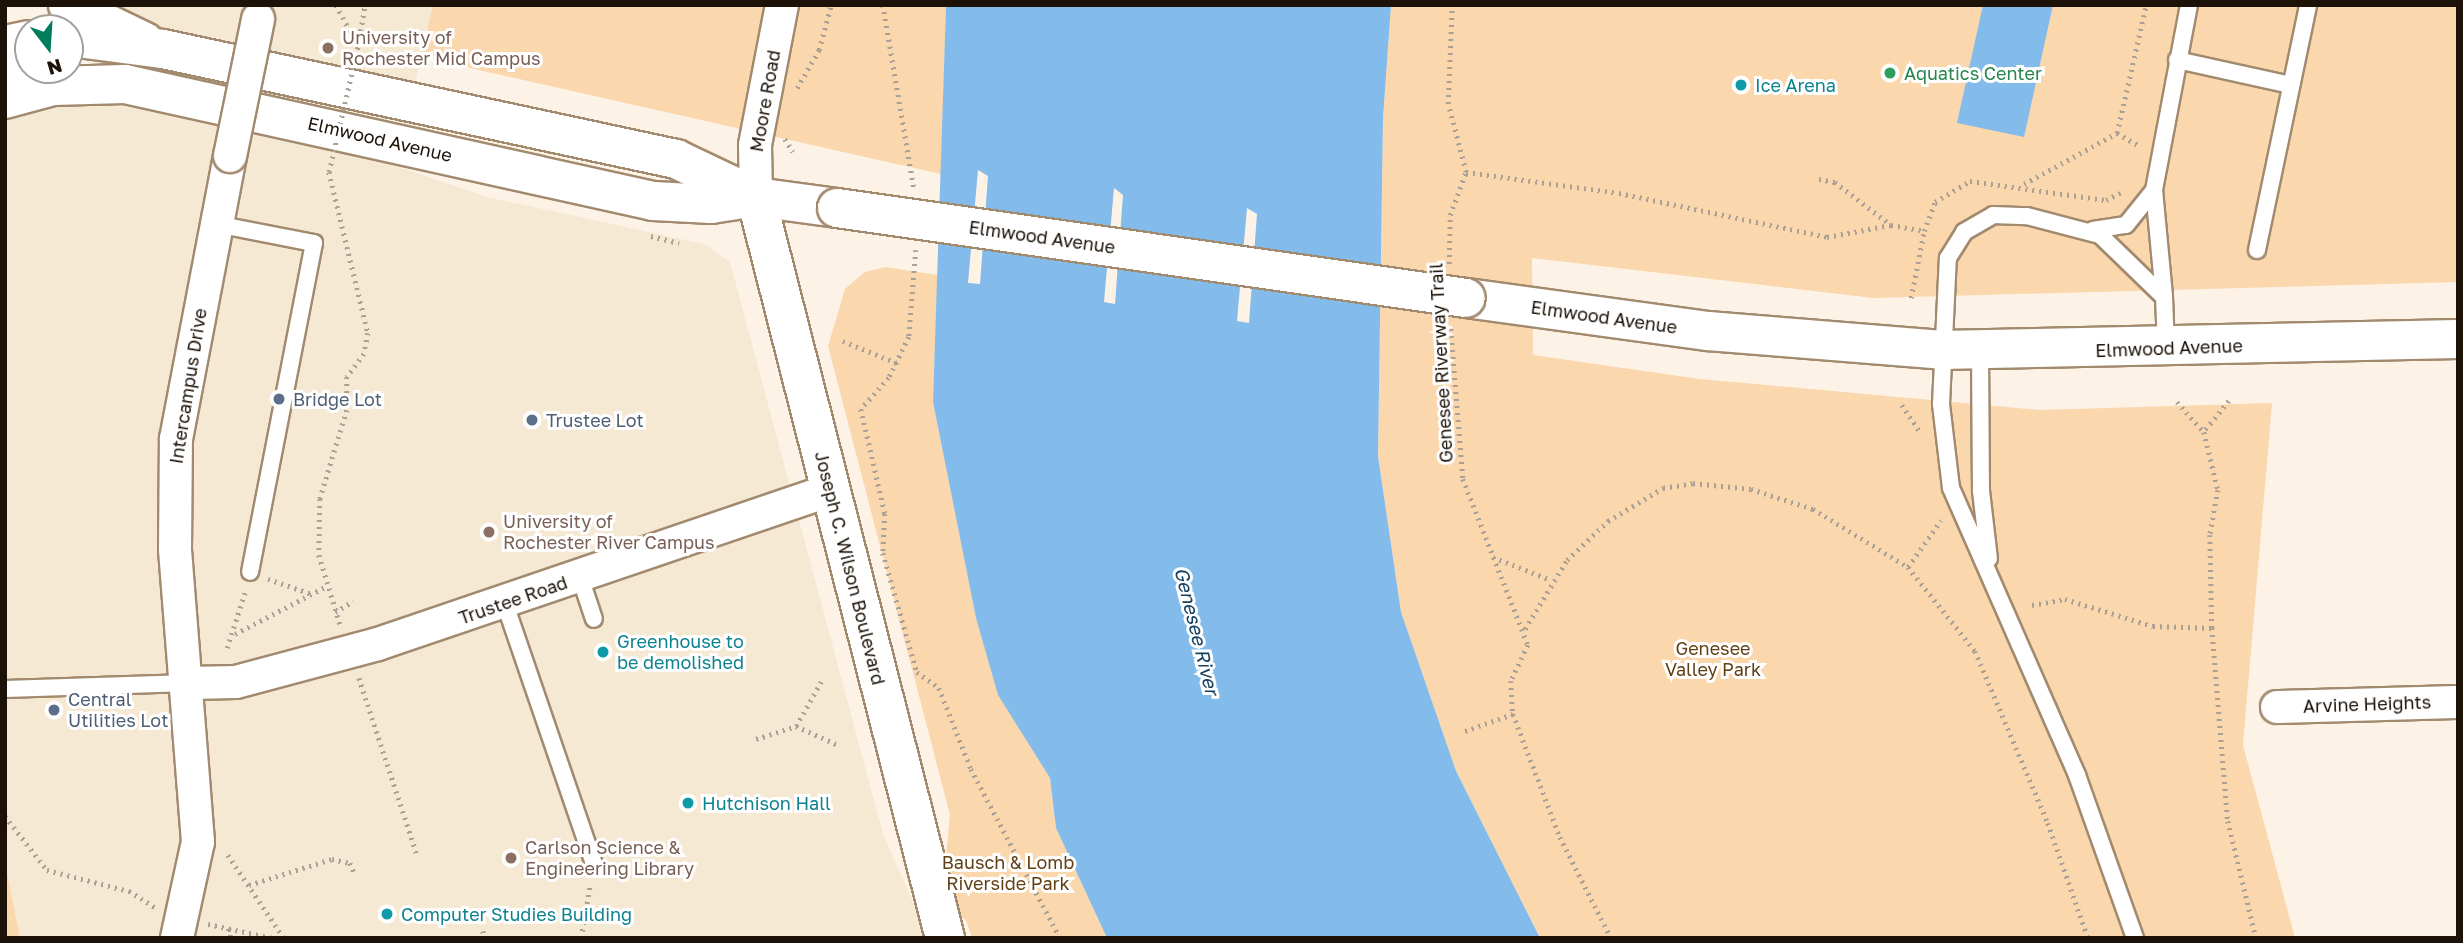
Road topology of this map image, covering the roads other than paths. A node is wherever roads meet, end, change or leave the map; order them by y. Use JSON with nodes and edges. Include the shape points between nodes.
{"nodes":[{"id":1,"x":68,"y":5,"type":"edge"},
{"id":2,"x":782,"y":5,"type":"edge"},
{"id":3,"x":2189,"y":5,"type":"edge"},
{"id":4,"x":2308,"y":5,"type":"edge"},
{"id":5,"x":260,"y":12,"type":"edge"},
{"id":6,"x":84,"y":39,"type":"edge"},
{"id":7,"x":163,"y":49,"type":"junction"},
{"id":8,"x":5,"y":54,"type":"edge"},
{"id":9,"x":2177,"y":60,"type":"junction"},
{"id":10,"x":2291,"y":85,"type":"junction"},
{"id":11,"x":7,"y":96,"type":"edge"},
{"id":12,"x":2154,"y":190,"type":"junction"},
{"id":13,"x":756,"y":197,"type":"junction"},
{"id":14,"x":216,"y":224,"type":"junction"},
{"id":15,"x":2083,"y":228,"type":"junction"},
{"id":16,"x":2257,"y":250,"type":"dead end"},
{"id":17,"x":2164,"y":297,"type":"junction"},
{"id":18,"x":2458,"y":339,"type":"edge"},
{"id":19,"x":2166,"y":348,"type":"junction"},
{"id":20,"x":1942,"y":350,"type":"junction"},
{"id":21,"x":1980,"y":351,"type":"junction"},
{"id":22,"x":831,"y":490,"type":"junction"},
{"id":23,"x":250,"y":572,"type":"road end"},
{"id":24,"x":1992,"y":575,"type":"junction"},
{"id":25,"x":580,"y":577,"type":"junction"},
{"id":26,"x":505,"y":604,"type":"junction"},
{"id":27,"x":594,"y":619,"type":"dead end"},
{"id":28,"x":189,"y":683,"type":"junction"},
{"id":29,"x":5,"y":689,"type":"edge"},
{"id":30,"x":2458,"y":702,"type":"edge"},
{"id":31,"x":2277,"y":706,"type":"dead end"},
{"id":32,"x":595,"y":867,"type":"road end"},
{"id":33,"x":187,"y":930,"type":"edge"},
{"id":34,"x":946,"y":938,"type":"edge"},
{"id":35,"x":2135,"y":938,"type":"edge"}],
"edges":[{"from":1,"to":7,"type":"main road"},
{"from":2,"to":13,"type":"street","name":"Moore Road","via":[[755,145]]},
{"from":3,"to":9,"type":"lane"},
{"from":4,"to":10,"type":"lane"},
{"from":5,"to":14,"type":"street","name":"Intercampus Drive","bridge":true},
{"from":6,"to":7,"type":"main road","name":"Elmwood Avenue"},
{"from":7,"to":13,"type":"main road","name":"Elmwood Avenue","via":[[676,159]]},
{"from":8,"to":11,"type":"main road"},
{"from":9,"to":10,"type":"lane"},
{"from":9,"to":12,"type":"lane"},
{"from":10,"to":16,"type":"lane"},
{"from":11,"to":13,"type":"main road","name":"Elmwood Avenue","via":[[76,83],[125,84],[653,201],[711,204]]},
{"from":12,"to":15,"type":"lane","via":[[2126,225]]},
{"from":12,"to":17,"type":"lane"},
{"from":13,"to":20,"type":"main road","name":"Elmwood Avenue","bridge":true,"via":[[1733,334]]},
{"from":13,"to":22,"type":"main road","name":"Joseph C. Wilson Boulevard"},
{"from":14,"to":23,"type":"lane","via":[[314,243]]},
{"from":14,"to":28,"type":"street","name":"Intercampus Drive","via":[[174,466],[175,550]]},
{"from":15,"to":17,"type":"lane","via":[[2116,246]]},
{"from":15,"to":20,"type":"lane","via":[[2011,214],[1985,218],[1964,232],[1944,275]]},
{"from":17,"to":19,"type":"lane"},
{"from":18,"to":19,"type":"main road","name":"Elmwood Avenue"},
{"from":19,"to":21,"type":"main road","name":"Elmwood Avenue"},
{"from":20,"to":21,"type":"main road","name":"Elmwood Avenue"},
{"from":20,"to":24,"type":"lane","via":[[1951,488]]},
{"from":21,"to":24,"type":"lane","via":[[1981,491]]},
{"from":22,"to":25,"type":"street","name":"Trustee Road"},
{"from":22,"to":34,"type":"main road","name":"Joseph C. Wilson Boulevard"},
{"from":24,"to":35,"type":"lane","via":[[2103,840]]},
{"from":25,"to":26,"type":"street","name":"Trustee Road"},
{"from":25,"to":27,"type":"lane"},
{"from":26,"to":28,"type":"street","name":"Trustee Road","via":[[251,679]]},
{"from":26,"to":32,"type":"lane"},
{"from":28,"to":29,"type":"lane"},
{"from":28,"to":33,"type":"street","name":"Intercampus Drive","via":[[198,842]]},
{"from":30,"to":31,"type":"street","name":"Arvine Heights"}]}
